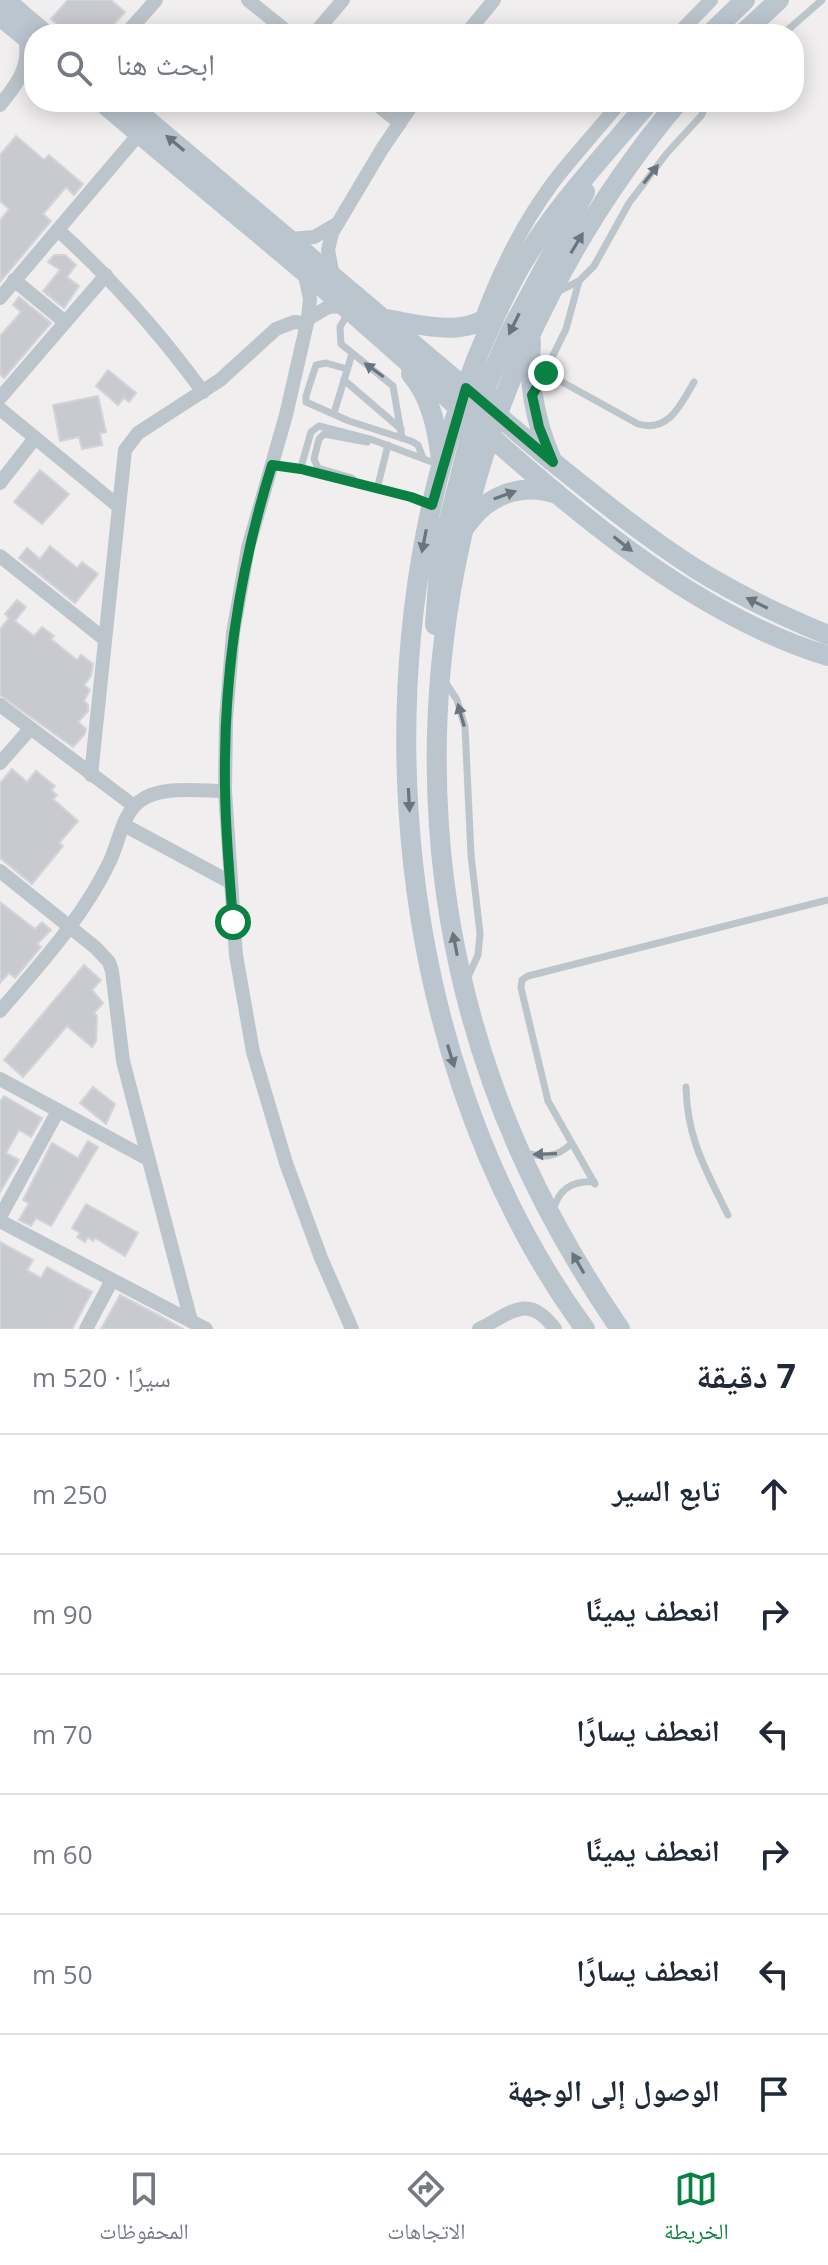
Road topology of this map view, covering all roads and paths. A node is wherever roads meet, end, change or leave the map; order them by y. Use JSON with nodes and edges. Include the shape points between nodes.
{"nodes":[{"id":1,"x":5,"y":0,"type":"edge"},
{"id":2,"x":156,"y":0,"type":"edge"},
{"id":3,"x":248,"y":0,"type":"edge"},
{"id":4,"x":343,"y":0,"type":"edge"},
{"id":5,"x":494,"y":0,"type":"edge"},
{"id":6,"x":711,"y":0,"type":"edge"},
{"id":7,"x":745,"y":0,"type":"edge"},
{"id":8,"x":779,"y":0,"type":"edge"},
{"id":9,"x":822,"y":0,"type":"edge"},
{"id":10,"x":0,"y":16,"type":"edge"},
{"id":11,"x":24,"y":24,"type":"edge"},
{"id":12,"x":135,"y":24,"type":"edge"},
{"id":13,"x":278,"y":24,"type":"edge"},
{"id":14,"x":323,"y":24,"type":"edge"},
{"id":15,"x":474,"y":24,"type":"edge"},
{"id":16,"x":688,"y":24,"type":"edge"},
{"id":17,"x":720,"y":24,"type":"edge"},
{"id":18,"x":753,"y":24,"type":"edge"},
{"id":19,"x":794,"y":24,"type":"edge"},
{"id":20,"x":24,"y":31,"type":"edge"},
{"id":21,"x":24,"y":70,"type":"edge"},
{"id":22,"x":24,"y":80,"type":"edge"},
{"id":23,"x":19,"y":83,"type":"junction"},
{"id":24,"x":0,"y":105,"type":"edge"},
{"id":25,"x":114,"y":112,"type":"edge"},
{"id":26,"x":138,"y":112,"type":"edge"},
{"id":27,"x":386,"y":112,"type":"edge"},
{"id":28,"x":407,"y":112,"type":"edge"},
{"id":29,"x":612,"y":112,"type":"edge"},
{"id":30,"x":640,"y":112,"type":"edge"},
{"id":31,"x":670,"y":112,"type":"edge"},
{"id":32,"x":702,"y":112,"type":"edge"},
{"id":33,"x":400,"y":123,"type":"junction"},
{"id":34,"x":139,"y":134,"type":"junction"},
{"id":35,"x":603,"y":156,"type":"junction"},
{"id":36,"x":335,"y":225,"type":"junction"},
{"id":37,"x":58,"y":230,"type":"junction"},
{"id":38,"x":290,"y":239,"type":"junction"},
{"id":39,"x":304,"y":271,"type":"junction"},
{"id":40,"x":106,"y":275,"type":"junction"},
{"id":41,"x":333,"y":276,"type":"junction"},
{"id":42,"x":14,"y":280,"type":"junction"},
{"id":43,"x":579,"y":281,"type":"junction"},
{"id":44,"x":549,"y":293,"type":"junction"},
{"id":45,"x":0,"y":297,"type":"edge"},
{"id":46,"x":501,"y":305,"type":"junction"},
{"id":47,"x":347,"y":308,"type":"junction"},
{"id":48,"x":384,"y":319,"type":"junction"},
{"id":49,"x":307,"y":321,"type":"junction"},
{"id":50,"x":65,"y":322,"type":"junction"},
{"id":51,"x":480,"y":323,"type":"junction"},
{"id":52,"x":533,"y":325,"type":"junction"},
{"id":53,"x":392,"y":348,"type":"junction"},
{"id":54,"x":352,"y":354,"type":"junction"},
{"id":55,"x":347,"y":369,"type":"junction"},
{"id":56,"x":546,"y":373,"type":"junction"},
{"id":57,"x":344,"y":380,"type":"junction"},
{"id":58,"x":694,"y":382,"type":"dead end"},
{"id":59,"x":203,"y":392,"type":"junction"},
{"id":60,"x":532,"y":395,"type":"junction"},
{"id":61,"x":0,"y":398,"type":"edge"},
{"id":62,"x":316,"y":407,"type":"junction"},
{"id":63,"x":476,"y":407,"type":"junction"},
{"id":64,"x":0,"y":409,"type":"edge"},
{"id":65,"x":330,"y":412,"type":"junction"},
{"id":66,"x":323,"y":426,"type":"junction"},
{"id":67,"x":312,"y":429,"type":"junction"},
{"id":68,"x":402,"y":433,"type":"junction"},
{"id":69,"x":489,"y":435,"type":"junction"},
{"id":70,"x":35,"y":438,"type":"junction"},
{"id":71,"x":373,"y":440,"type":"junction"},
{"id":72,"x":388,"y":445,"type":"junction"},
{"id":73,"x":433,"y":462,"type":"junction"},
{"id":74,"x":553,"y":462,"type":"junction"},
{"id":75,"x":272,"y":465,"type":"junction"},
{"id":76,"x":301,"y":469,"type":"junction"},
{"id":77,"x":0,"y":483,"type":"edge"},
{"id":78,"x":358,"y":485,"type":"junction"},
{"id":79,"x":377,"y":489,"type":"junction"},
{"id":80,"x":562,"y":496,"type":"junction"},
{"id":81,"x":432,"y":505,"type":"junction"},
{"id":82,"x":118,"y":506,"type":"junction"},
{"id":83,"x":462,"y":533,"type":"junction"},
{"id":84,"x":0,"y":556,"type":"edge"},
{"id":85,"x":828,"y":635,"type":"edge"},
{"id":86,"x":103,"y":638,"type":"junction"},
{"id":87,"x":828,"y":656,"type":"edge"},
{"id":88,"x":440,"y":677,"type":"junction"},
{"id":89,"x":0,"y":705,"type":"edge"},
{"id":90,"x":30,"y":729,"type":"junction"},
{"id":91,"x":0,"y":763,"type":"edge"},
{"id":92,"x":91,"y":775,"type":"junction"},
{"id":93,"x":225,"y":791,"type":"junction"},
{"id":94,"x":134,"y":806,"type":"junction"},
{"id":95,"x":124,"y":825,"type":"junction"},
{"id":96,"x":0,"y":871,"type":"edge"},
{"id":97,"x":230,"y":882,"type":"junction"},
{"id":98,"x":828,"y":900,"type":"edge"},
{"id":99,"x":70,"y":928,"type":"junction"},
{"id":100,"x":463,"y":984,"type":"junction"},
{"id":101,"x":0,"y":1011,"type":"edge"},
{"id":102,"x":0,"y":1079,"type":"edge"},
{"id":103,"x":686,"y":1087,"type":"dead end"},
{"id":104,"x":58,"y":1111,"type":"junction"},
{"id":105,"x":571,"y":1144,"type":"junction"},
{"id":106,"x":518,"y":1148,"type":"junction"},
{"id":107,"x":148,"y":1159,"type":"junction"},
{"id":108,"x":728,"y":1215,"type":"dead end"},
{"id":109,"x":552,"y":1217,"type":"junction"},
{"id":110,"x":0,"y":1219,"type":"edge"},
{"id":111,"x":112,"y":1280,"type":"junction"},
{"id":112,"x":191,"y":1321,"type":"junction"},
{"id":113,"x":574,"y":1324,"type":"edge"},
{"id":114,"x":86,"y":1329,"type":"edge"},
{"id":115,"x":206,"y":1329,"type":"edge"},
{"id":116,"x":352,"y":1329,"type":"edge"},
{"id":117,"x":479,"y":1329,"type":"edge"},
{"id":118,"x":555,"y":1329,"type":"edge"},
{"id":119,"x":620,"y":1329,"type":"edge"}],
"edges":[{"from":1,"to":11,"type":"street"},
{"from":2,"to":12,"type":"street"},
{"from":3,"to":13,"type":"street"},
{"from":4,"to":14,"type":"street"},
{"from":5,"to":15,"type":"street"},
{"from":6,"to":16,"type":"street"},
{"from":7,"to":17,"type":"street"},
{"from":8,"to":18,"type":"street"},
{"from":9,"to":19,"type":"lane"},
{"from":10,"to":20,"type":"street"},
{"from":21,"to":23,"type":"street"},
{"from":22,"to":23,"type":"street"},
{"from":23,"to":24,"type":"street"},
{"from":25,"to":34,"type":"street"},
{"from":38,"to":26,"type":"street","one_way":true},
{"from":27,"to":33,"type":"street"},
{"from":28,"to":33,"type":"street"},
{"from":29,"to":51,"type":"street","via":[[534,211]]},
{"from":30,"to":35,"type":"street"},
{"from":44,"to":31,"type":"street","one_way":true,"via":[[613,187]]},
{"from":43,"to":32,"type":"lane","one_way":true,"via":[[594,266],[647,177]]},
{"from":33,"to":36,"type":"street"},
{"from":34,"to":37,"type":"street"},
{"from":34,"to":39,"type":"street"},
{"from":35,"to":46,"type":"street","via":[[530,250]]},
{"from":35,"to":63,"type":"street","one_way":true,"via":[[516,319]]},
{"from":36,"to":38,"type":"street","via":[[314,237]]},
{"from":36,"to":41,"type":"street","via":[[328,250]]},
{"from":37,"to":40,"type":"street"},
{"from":37,"to":42,"type":"street"},
{"from":38,"to":41,"type":"street"},
{"from":39,"to":47,"type":"street"},
{"from":39,"to":49,"type":"street","via":[[310,299]]},
{"from":40,"to":50,"type":"street"},
{"from":40,"to":59,"type":"street"},
{"from":41,"to":48,"type":"street"},
{"from":42,"to":45,"type":"street"},
{"from":42,"to":50,"type":"street"},
{"from":43,"to":44,"type":"lane"},
{"from":43,"to":56,"type":"lane"},
{"from":44,"to":52,"type":"street"},
{"from":46,"to":51,"type":"street"},
{"from":46,"to":63,"type":"street"},
{"from":47,"to":49,"type":"street","via":[[328,307]]},
{"from":47,"to":53,"type":"street"},
{"from":47,"to":54,"type":"lane","via":[[339,333],[341,344]]},
{"from":48,"to":51,"type":"street","via":[[455,328]]},
{"from":48,"to":63,"type":"street"},
{"from":49,"to":59,"type":"street","via":[[276,329]]},
{"from":49,"to":75,"type":"street"},
{"from":50,"to":61,"type":"street"},
{"from":52,"to":60,"type":"street"},
{"from":52,"to":63,"type":"street"},
{"from":53,"to":63,"type":"street"},
{"from":53,"to":73,"type":"street","via":[[428,401]]},
{"from":54,"to":55,"type":"lane"},
{"from":68,"to":54,"type":"lane","one_way":true,"via":[[393,386]]},
{"from":55,"to":57,"type":"lane"},
{"from":55,"to":62,"type":"lane","via":[[316,365],[306,399]]},
{"from":56,"to":58,"type":"lane","via":[[638,424],[651,426],[673,415]]},
{"from":56,"to":60,"type":"lane"},
{"from":57,"to":65,"type":"lane"},
{"from":57,"to":68,"type":"lane"},
{"from":59,"to":82,"type":"street","via":[[132,438],[123,457]]},
{"from":60,"to":74,"type":"street"},
{"from":62,"to":65,"type":"lane"},
{"from":62,"to":67,"type":"lane"},
{"from":63,"to":69,"type":"street"},
{"from":63,"to":73,"type":"street"},
{"from":63,"to":74,"type":"street"},
{"from":63,"to":88,"type":"street","via":[[437,579]]},
{"from":64,"to":70,"type":"street"},
{"from":65,"to":66,"type":"lane"},
{"from":65,"to":68,"type":"lane"},
{"from":66,"to":67,"type":"lane"},
{"from":66,"to":71,"type":"lane"},
{"from":67,"to":76,"type":"lane"},
{"from":68,"to":73,"type":"lane"},
{"from":69,"to":80,"type":"street"},
{"from":69,"to":83,"type":"street"},
{"from":70,"to":77,"type":"street"},
{"from":70,"to":82,"type":"street"},
{"from":71,"to":72,"type":"lane"},
{"from":71,"to":78,"type":"lane","via":[[327,433],[319,439],[314,465]]},
{"from":72,"to":73,"type":"lane"},
{"from":72,"to":79,"type":"lane"},
{"from":73,"to":81,"type":"street"},
{"from":85,"to":74,"type":"street","one_way":true,"via":[[697,570]]},
{"from":75,"to":76,"type":"lane"},
{"from":75,"to":93,"type":"street","via":[[248,548],[233,633]]},
{"from":76,"to":78,"type":"lane"},
{"from":78,"to":79,"type":"lane"},
{"from":79,"to":81,"type":"lane"},
{"from":83,"to":80,"type":"street","one_way":true,"via":[[482,507],[506,493],[531,489]]},
{"from":80,"to":87,"type":"street","one_way":true,"via":[[715,607]]},
{"from":81,"to":113,"type":"street","one_way":true,"via":[[415,600],[408,728],[413,857],[426,957],[450,1054],[486,1154]]},
{"from":82,"to":86,"type":"street"},
{"from":83,"to":88,"type":"street"},
{"from":84,"to":86,"type":"street"},
{"from":86,"to":92,"type":"street"},
{"from":100,"to":88,"type":"street","one_way":true,"via":[[440,844]]},
{"from":100,"to":88,"type":"lane","one_way":true,"via":[[480,944],[465,727],[457,700]]},
{"from":89,"to":90,"type":"street"},
{"from":90,"to":91,"type":"street"},
{"from":90,"to":92,"type":"street"},
{"from":92,"to":94,"type":"street"},
{"from":93,"to":94,"type":"street","via":[[158,793]]},
{"from":93,"to":97,"type":"street"},
{"from":94,"to":95,"type":"street"},
{"from":95,"to":97,"type":"street"},
{"from":95,"to":99,"type":"street","via":[[101,878]]},
{"from":96,"to":99,"type":"street"},
{"from":97,"to":116,"type":"street","via":[[240,987],[261,1083],[299,1199]]},
{"from":98,"to":105,"type":"lane","via":[[524,977],[521,988],[545,1092]]},
{"from":99,"to":101,"type":"street"},
{"from":99,"to":107,"type":"street","via":[[109,962],[123,1061]]},
{"from":100,"to":106,"type":"street","via":[[491,1082]]},
{"from":102,"to":104,"type":"street"},
{"from":103,"to":108,"type":"lane","via":[[693,1142]]},
{"from":104,"to":107,"type":"street"},
{"from":104,"to":110,"type":"street"},
{"from":105,"to":106,"type":"lane","one_way":true,"via":[[545,1157]]},
{"from":105,"to":109,"type":"lane","via":[[594,1183],[568,1187],[558,1197]]},
{"from":106,"to":109,"type":"street"},
{"from":107,"to":112,"type":"street"},
{"from":119,"to":109,"type":"street","one_way":true},
{"from":110,"to":111,"type":"street"},
{"from":111,"to":112,"type":"street"},
{"from":111,"to":114,"type":"street"},
{"from":112,"to":115,"type":"street"},
{"from":117,"to":118,"type":"street","via":[[526,1308],[541,1311]]}]}
